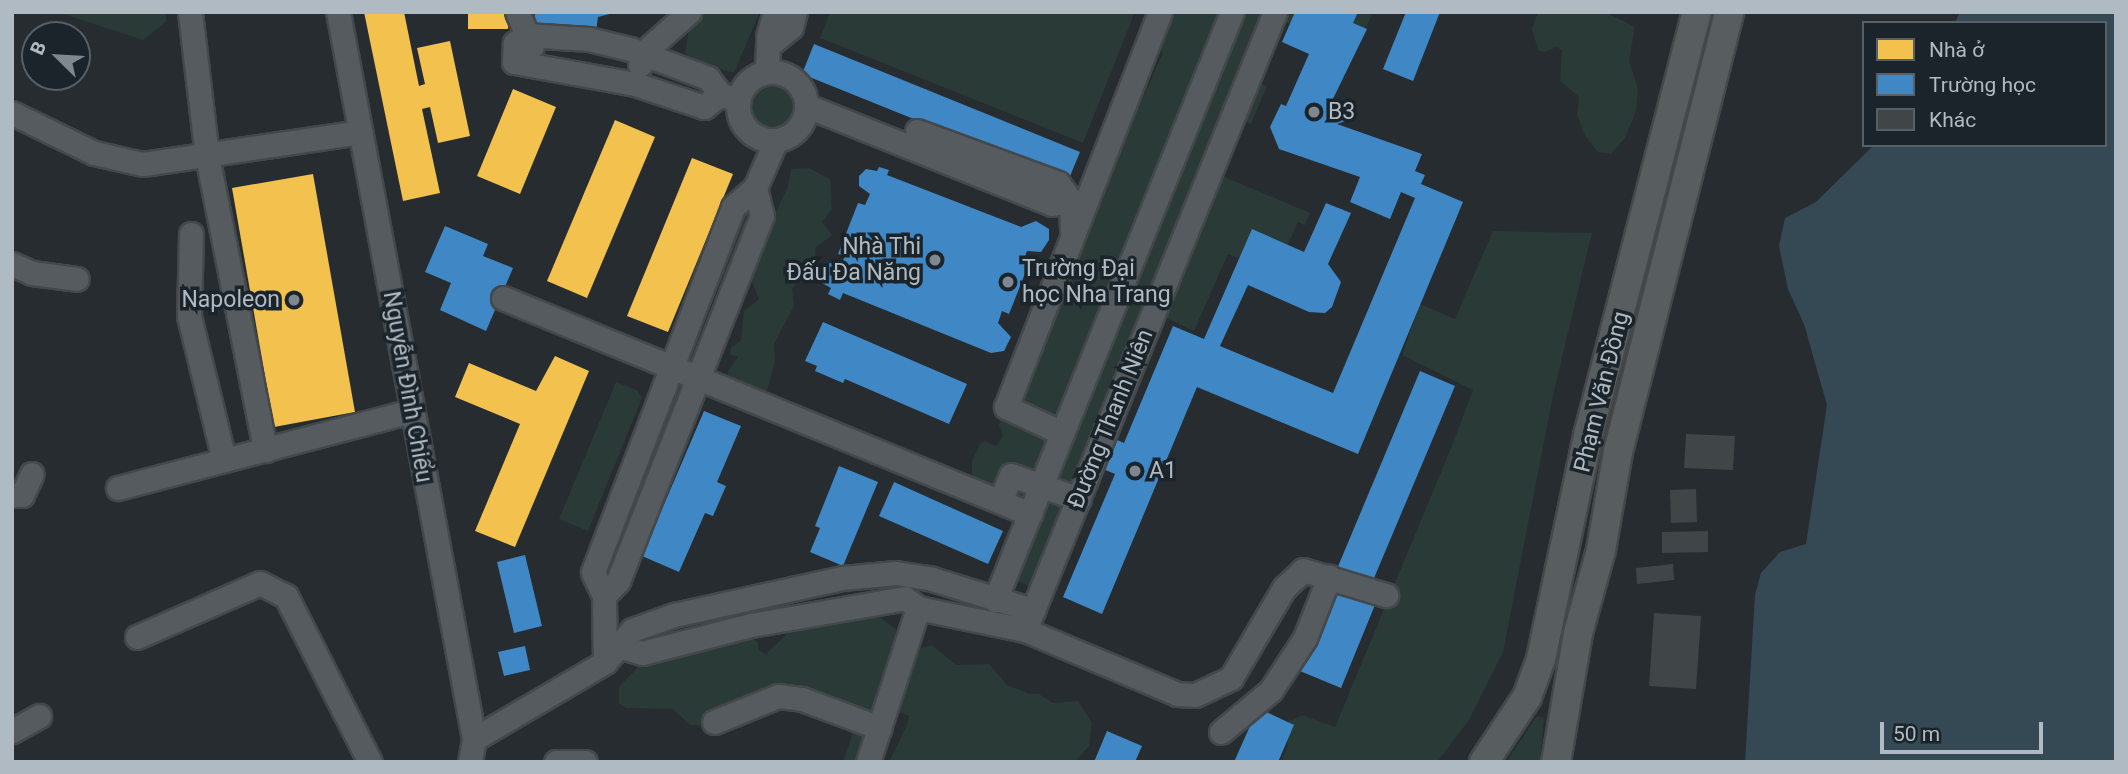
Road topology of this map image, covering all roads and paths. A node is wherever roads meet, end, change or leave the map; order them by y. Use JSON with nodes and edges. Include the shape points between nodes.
{"nodes":[{"id":1,"x":190,"y":12,"type":"edge"},
{"id":2,"x":338,"y":12,"type":"edge"},
{"id":3,"x":517,"y":12,"type":"edge"},
{"id":4,"x":689,"y":12,"type":"edge"},
{"id":5,"x":775,"y":12,"type":"edge"},
{"id":6,"x":795,"y":12,"type":"edge"},
{"id":7,"x":1160,"y":12,"type":"edge"},
{"id":8,"x":1232,"y":12,"type":"edge"},
{"id":9,"x":1275,"y":12,"type":"edge"},
{"id":10,"x":1698,"y":12,"type":"edge"},
{"id":11,"x":1730,"y":12,"type":"edge"},
{"id":12,"x":603,"y":30,"type":"dead end"},
{"id":13,"x":526,"y":35,"type":"junction"},
{"id":14,"x":769,"y":45,"type":"junction"},
{"id":15,"x":643,"y":53,"type":"junction"},
{"id":16,"x":1210,"y":65,"type":"junction"},
{"id":17,"x":767,"y":72,"type":"junction"},
{"id":18,"x":1248,"y":80,"type":"junction"},
{"id":19,"x":635,"y":84,"type":"junction"},
{"id":20,"x":729,"y":97,"type":"junction"},
{"id":21,"x":811,"y":108,"type":"junction"},
{"id":22,"x":12,"y":113,"type":"edge"},
{"id":23,"x":360,"y":132,"type":"junction"},
{"id":24,"x":776,"y":140,"type":"junction"},
{"id":25,"x":207,"y":156,"type":"junction"},
{"id":26,"x":755,"y":188,"type":"junction"},
{"id":27,"x":191,"y":234,"type":"dead end"},
{"id":28,"x":1073,"y":237,"type":"junction"},
{"id":29,"x":12,"y":264,"type":"edge"},
{"id":30,"x":77,"y":279,"type":"dead end"},
{"id":31,"x":700,"y":288,"type":"junction"},
{"id":32,"x":503,"y":299,"type":"dead end"},
{"id":33,"x":728,"y":300,"type":"junction"},
{"id":34,"x":668,"y":367,"type":"junction"},
{"id":35,"x":696,"y":379,"type":"junction"},
{"id":36,"x":411,"y":411,"type":"junction"},
{"id":37,"x":1062,"y":433,"type":"junction"},
{"id":38,"x":265,"y":450,"type":"junction"},
{"id":39,"x":224,"y":460,"type":"junction"},
{"id":40,"x":33,"y":474,"type":"dead end"},
{"id":41,"x":118,"y":488,"type":"dead end"},
{"id":42,"x":1040,"y":488,"type":"junction"},
{"id":43,"x":12,"y":495,"type":"edge"},
{"id":44,"x":1079,"y":499,"type":"junction"},
{"id":45,"x":1000,"y":501,"type":"junction"},
{"id":46,"x":1030,"y":513,"type":"junction"},
{"id":47,"x":1601,"y":550,"type":"junction"},
{"id":48,"x":914,"y":575,"type":"junction"},
{"id":49,"x":1329,"y":577,"type":"junction"},
{"id":50,"x":842,"y":578,"type":"junction"},
{"id":51,"x":1386,"y":595,"type":"dead end"},
{"id":52,"x":604,"y":596,"type":"junction"},
{"id":53,"x":995,"y":600,"type":"junction"},
{"id":54,"x":912,"y":603,"type":"junction"},
{"id":55,"x":846,"y":605,"type":"junction"},
{"id":56,"x":1029,"y":620,"type":"junction"},
{"id":57,"x":137,"y":637,"type":"dead end"},
{"id":58,"x":613,"y":655,"type":"junction"},
{"id":59,"x":39,"y":716,"type":"dead end"},
{"id":60,"x":714,"y":722,"type":"dead end"},
{"id":61,"x":880,"y":728,"type":"junction"},
{"id":62,"x":12,"y":731,"type":"edge"},
{"id":63,"x":1221,"y":732,"type":"dead end"},
{"id":64,"x":472,"y":750,"type":"edge"},
{"id":65,"x":370,"y":762,"type":"edge"},
{"id":66,"x":556,"y":762,"type":"edge"},
{"id":67,"x":585,"y":762,"type":"edge"},
{"id":68,"x":869,"y":762,"type":"edge"},
{"id":69,"x":1484,"y":762,"type":"edge"},
{"id":70,"x":1556,"y":762,"type":"edge"},
{"id":71,"x":1569,"y":762,"type":"edge"}],
"edges":[{"from":1,"to":25,"type":"street"},
{"from":2,"to":23,"type":"street","name":"Nguyễn Đình Chiểu"},
{"from":3,"to":13,"type":"street"},
{"from":4,"to":15,"type":"street"},
{"from":5,"to":14,"type":"street"},
{"from":6,"to":14,"type":"street","via":[[791,27]]},
{"from":7,"to":28,"type":"street"},
{"from":8,"to":16,"type":"street","name":"Đường Thanh Niên"},
{"from":9,"to":18,"type":"street","name":"Đường Thanh Niên"},
{"from":10,"to":69,"type":"main road","name":"Phạm Văn Đồng","via":[[1590,432],[1541,659],[1527,697]]},
{"from":11,"to":47,"type":"main road","name":"Phạm Văn Đồng","via":[[1639,366]]},
{"from":12,"to":15,"type":"street","via":[[624,33]]},
{"from":13,"to":15,"type":"street","via":[[589,40]]},
{"from":13,"to":19,"type":"street","via":[[541,65]]},
{"from":14,"to":17,"type":"street"},
{"from":15,"to":19,"type":"street"},
{"from":15,"to":20,"type":"street","via":[[709,78]]},
{"from":16,"to":18,"type":"street"},
{"from":16,"to":37,"type":"street","name":"Đường Thanh Niên"},
{"from":17,"to":20,"type":"street"},
{"from":17,"to":21,"type":"street","via":[[784,74],[797,83]]},
{"from":18,"to":44,"type":"street","name":"Đường Thanh Niên"},
{"from":19,"to":20,"type":"street","via":[[704,107]]},
{"from":20,"to":24,"type":"street","via":[[752,133]]},
{"from":21,"to":24,"type":"street","via":[[800,126]]},
{"from":21,"to":28,"type":"street","via":[[836,102],[936,146],[1058,183],[1071,201]]},
{"from":22,"to":25,"type":"street","via":[[116,160],[143,164]]},
{"from":23,"to":25,"type":"street"},
{"from":23,"to":36,"type":"street","name":"Nguyễn Đình Chiểu"},
{"from":24,"to":26,"type":"street"},
{"from":25,"to":38,"type":"street"},
{"from":26,"to":31,"type":"street","via":[[733,207]]},
{"from":26,"to":33,"type":"street","via":[[762,216]]},
{"from":27,"to":39,"type":"street","via":[[189,316]]},
{"from":28,"to":37,"type":"street","via":[[1006,408]]},
{"from":29,"to":30,"type":"street","via":[[32,273]]},
{"from":31,"to":33,"type":"street"},
{"from":31,"to":34,"type":"street"},
{"from":32,"to":34,"type":"street"},
{"from":33,"to":35,"type":"street"},
{"from":34,"to":35,"type":"street"},
{"from":34,"to":52,"type":"street","via":[[593,572]]},
{"from":35,"to":45,"type":"street"},
{"from":35,"to":52,"type":"street","via":[[618,581]]},
{"from":36,"to":38,"type":"street"},
{"from":36,"to":64,"type":"street","name":"Nguyễn Đình Chiểu"},
{"from":37,"to":42,"type":"street","name":"Đường Thanh Niên"},
{"from":38,"to":39,"type":"street"},
{"from":39,"to":41,"type":"street"},
{"from":40,"to":43,"type":"street","via":[[22,495]]},
{"from":42,"to":44,"type":"street"},
{"from":42,"to":45,"type":"street","via":[[1011,475]]},
{"from":42,"to":46,"type":"street","name":"Đường Thanh Niên"},
{"from":44,"to":56,"type":"street","name":"Đường Thanh Niên"},
{"from":45,"to":46,"type":"street"},
{"from":46,"to":53,"type":"street","name":"Đường Thanh Niên"},
{"from":47,"to":70,"type":"main road","name":"Phạm Văn Đồng","via":[[1578,633]]},
{"from":47,"to":71,"type":"main road"},
{"from":48,"to":50,"type":"street"},
{"from":48,"to":53,"type":"street"},
{"from":48,"to":54,"type":"street"},
{"from":49,"to":51,"type":"street"},
{"from":49,"to":56,"type":"street","via":[[1303,570],[1284,588],[1231,678],[1195,695],[1177,694]]},
{"from":49,"to":63,"type":"street","via":[[1305,638],[1271,690]]},
{"from":50,"to":55,"type":"street"},
{"from":50,"to":58,"type":"street","via":[[674,615],[632,629]]},
{"from":52,"to":58,"type":"street"},
{"from":53,"to":56,"type":"street"},
{"from":54,"to":55,"type":"street"},
{"from":54,"to":56,"type":"street"},
{"from":54,"to":61,"type":"street"},
{"from":55,"to":58,"type":"street","via":[[642,653]]},
{"from":57,"to":65,"type":"street","via":[[260,583],[286,596]]},
{"from":58,"to":64,"type":"street"},
{"from":59,"to":62,"type":"street"},
{"from":60,"to":61,"type":"street","via":[[778,696],[802,699]]},
{"from":61,"to":68,"type":"street"},
{"from":66,"to":67,"type":"street"}]}
